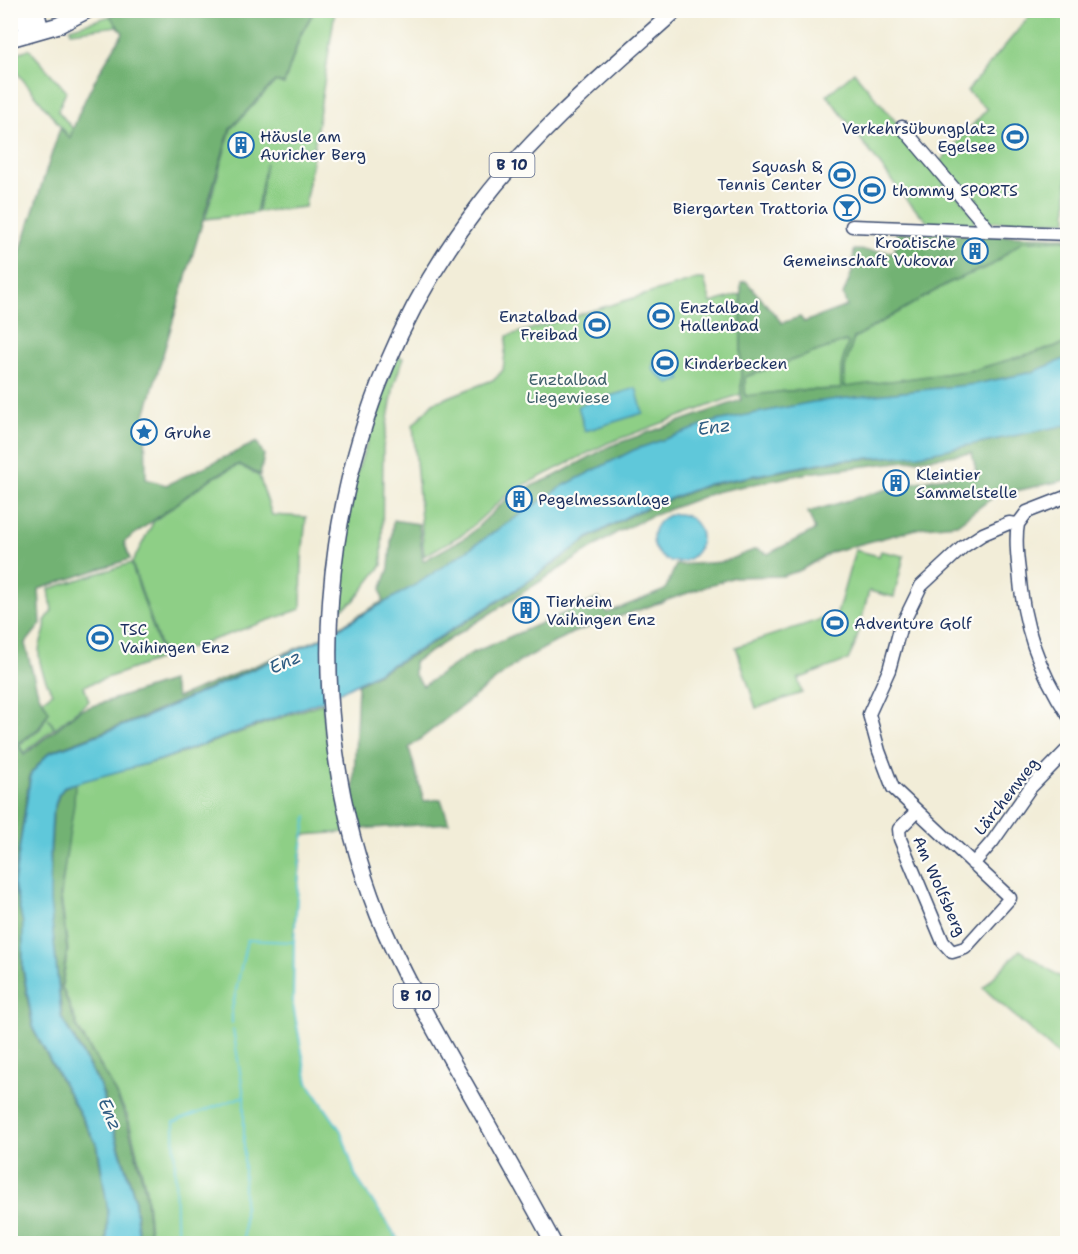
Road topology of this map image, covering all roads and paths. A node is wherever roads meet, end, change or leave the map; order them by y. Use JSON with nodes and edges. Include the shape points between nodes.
{"nodes":[{"id":1,"x":25,"y":10,"type":"edge"},
{"id":2,"x":36,"y":10,"type":"edge"},
{"id":3,"x":88,"y":10,"type":"edge"},
{"id":4,"x":676,"y":10,"type":"edge"},
{"id":5,"x":41,"y":30,"type":"junction"},
{"id":6,"x":18,"y":37,"type":"edge"},
{"id":7,"x":902,"y":127,"type":"dead end"},
{"id":8,"x":852,"y":226,"type":"dead end"},
{"id":9,"x":990,"y":231,"type":"junction"},
{"id":10,"x":1068,"y":234,"type":"edge"},
{"id":11,"x":1068,"y":496,"type":"edge"},
{"id":12,"x":1018,"y":524,"type":"junction"},
{"id":13,"x":1068,"y":715,"type":"edge"},
{"id":14,"x":1068,"y":749,"type":"edge"},
{"id":15,"x":916,"y":812,"type":"junction"},
{"id":16,"x":973,"y":864,"type":"junction"},
{"id":17,"x":554,"y":1244,"type":"edge"}],
"edges":[{"from":1,"to":6,"type":"main road"},
{"from":2,"to":5,"type":"main road"},
{"from":3,"to":5,"type":"main road"},
{"from":4,"to":17,"type":"main road","number":"B 10","via":[[523,152],[463,227],[426,284],[391,353],[362,431],[338,525],[330,601],[328,655],[333,729],[354,841],[385,932],[423,1010]]},
{"from":5,"to":6,"type":"main road"},
{"from":7,"to":9,"type":"street"},
{"from":8,"to":9,"type":"street"},
{"from":9,"to":10,"type":"street"},
{"from":11,"to":12,"type":"street","name":"Am Wolfsberg","via":[[1027,512]]},
{"from":12,"to":13,"type":"street","via":[[1017,555],[1027,630],[1041,668]]},
{"from":12,"to":15,"type":"street","name":"Am Wolfsberg","via":[[999,525],[982,534],[921,586],[900,629],[889,670],[869,714],[893,789]]},
{"from":14,"to":16,"type":"street","name":"Lärchenweg","via":[[1023,796]]},
{"from":15,"to":16,"type":"street","name":"Am Wolfsberg"},
{"from":15,"to":16,"type":"street","name":"Am Wolfsberg","via":[[899,829],[900,839],[943,942],[952,952],[965,948],[1010,898]]}]}
